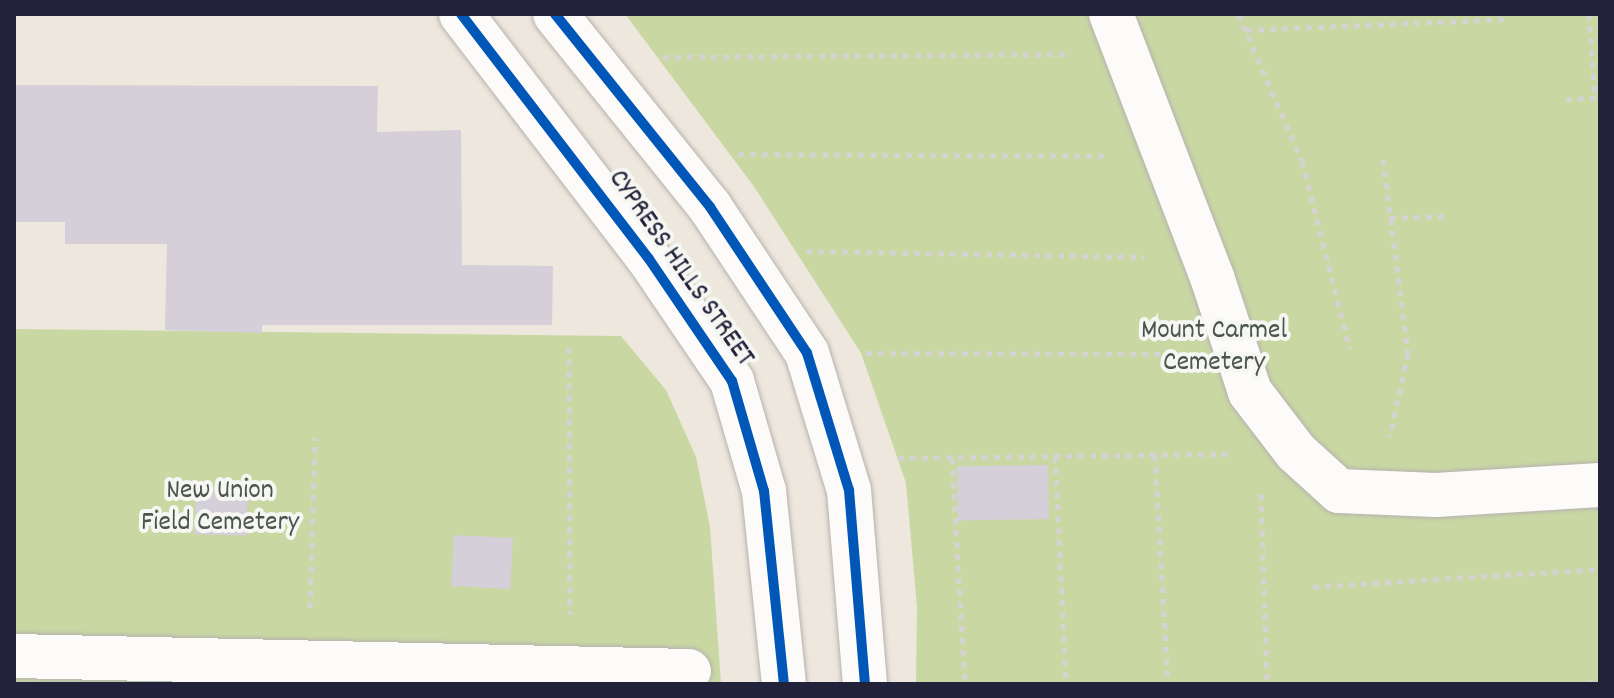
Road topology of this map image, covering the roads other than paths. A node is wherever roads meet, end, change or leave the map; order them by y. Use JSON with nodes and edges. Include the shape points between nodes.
{"nodes":[{"id":1,"x":461,"y":14,"type":"edge"},
{"id":2,"x":555,"y":14,"type":"edge"},
{"id":3,"x":1111,"y":14,"type":"edge"},
{"id":4,"x":1600,"y":485,"type":"edge"},
{"id":5,"x":14,"y":656,"type":"edge"},
{"id":6,"x":689,"y":671,"type":"dead end"},
{"id":7,"x":784,"y":684,"type":"edge"},
{"id":8,"x":865,"y":684,"type":"edge"}],
"edges":[{"from":1,"to":7,"type":"street","name":"CYPRESS HILLS STREET","via":[[649,259],[732,381],[764,491]]},
{"from":2,"to":8,"type":"street","name":"CYPRESS HILLS STREET","via":[[710,207],[807,353],[849,490]]},
{"from":3,"to":4,"type":"street","via":[[1205,258],[1250,392],[1278,453],[1339,491],[1436,495]]},
{"from":5,"to":6,"type":"street"}]}
